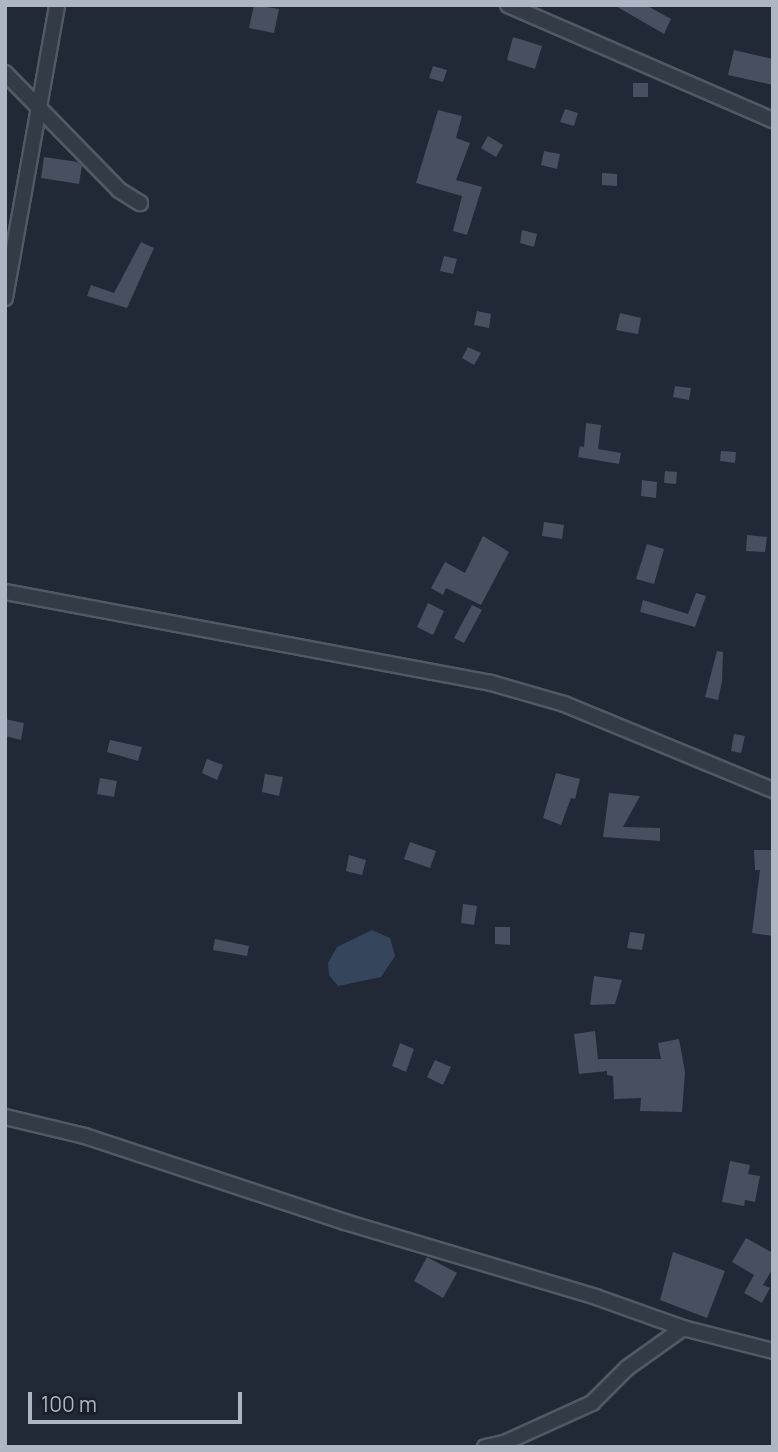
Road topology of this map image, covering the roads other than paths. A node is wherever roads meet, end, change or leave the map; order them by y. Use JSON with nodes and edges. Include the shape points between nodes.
{"nodes":[{"id":1,"x":57,"y":5,"type":"edge"},
{"id":2,"x":508,"y":5,"type":"edge"},
{"id":3,"x":5,"y":73,"type":"edge"},
{"id":4,"x":38,"y":109,"type":"junction"},
{"id":5,"x":773,"y":120,"type":"edge"},
{"id":6,"x":140,"y":203,"type":"dead end"},
{"id":7,"x":5,"y":298,"type":"edge"},
{"id":8,"x":5,"y":592,"type":"edge"},
{"id":9,"x":773,"y":790,"type":"edge"},
{"id":10,"x":5,"y":1117,"type":"edge"},
{"id":11,"x":682,"y":1328,"type":"junction"},
{"id":12,"x":773,"y":1350,"type":"edge"},
{"id":13,"x":485,"y":1447,"type":"edge"}],
"edges":[{"from":1,"to":4,"type":"street"},
{"from":2,"to":5,"type":"street"},
{"from":3,"to":4,"type":"street"},
{"from":4,"to":6,"type":"street","via":[[119,190]]},
{"from":4,"to":7,"type":"street"},
{"from":8,"to":9,"type":"street","via":[[491,683],[564,704]]},
{"from":10,"to":11,"type":"street","via":[[85,1136]]},
{"from":11,"to":12,"type":"street"},
{"from":11,"to":13,"type":"street","via":[[627,1368],[592,1403],[504,1443]]}]}
